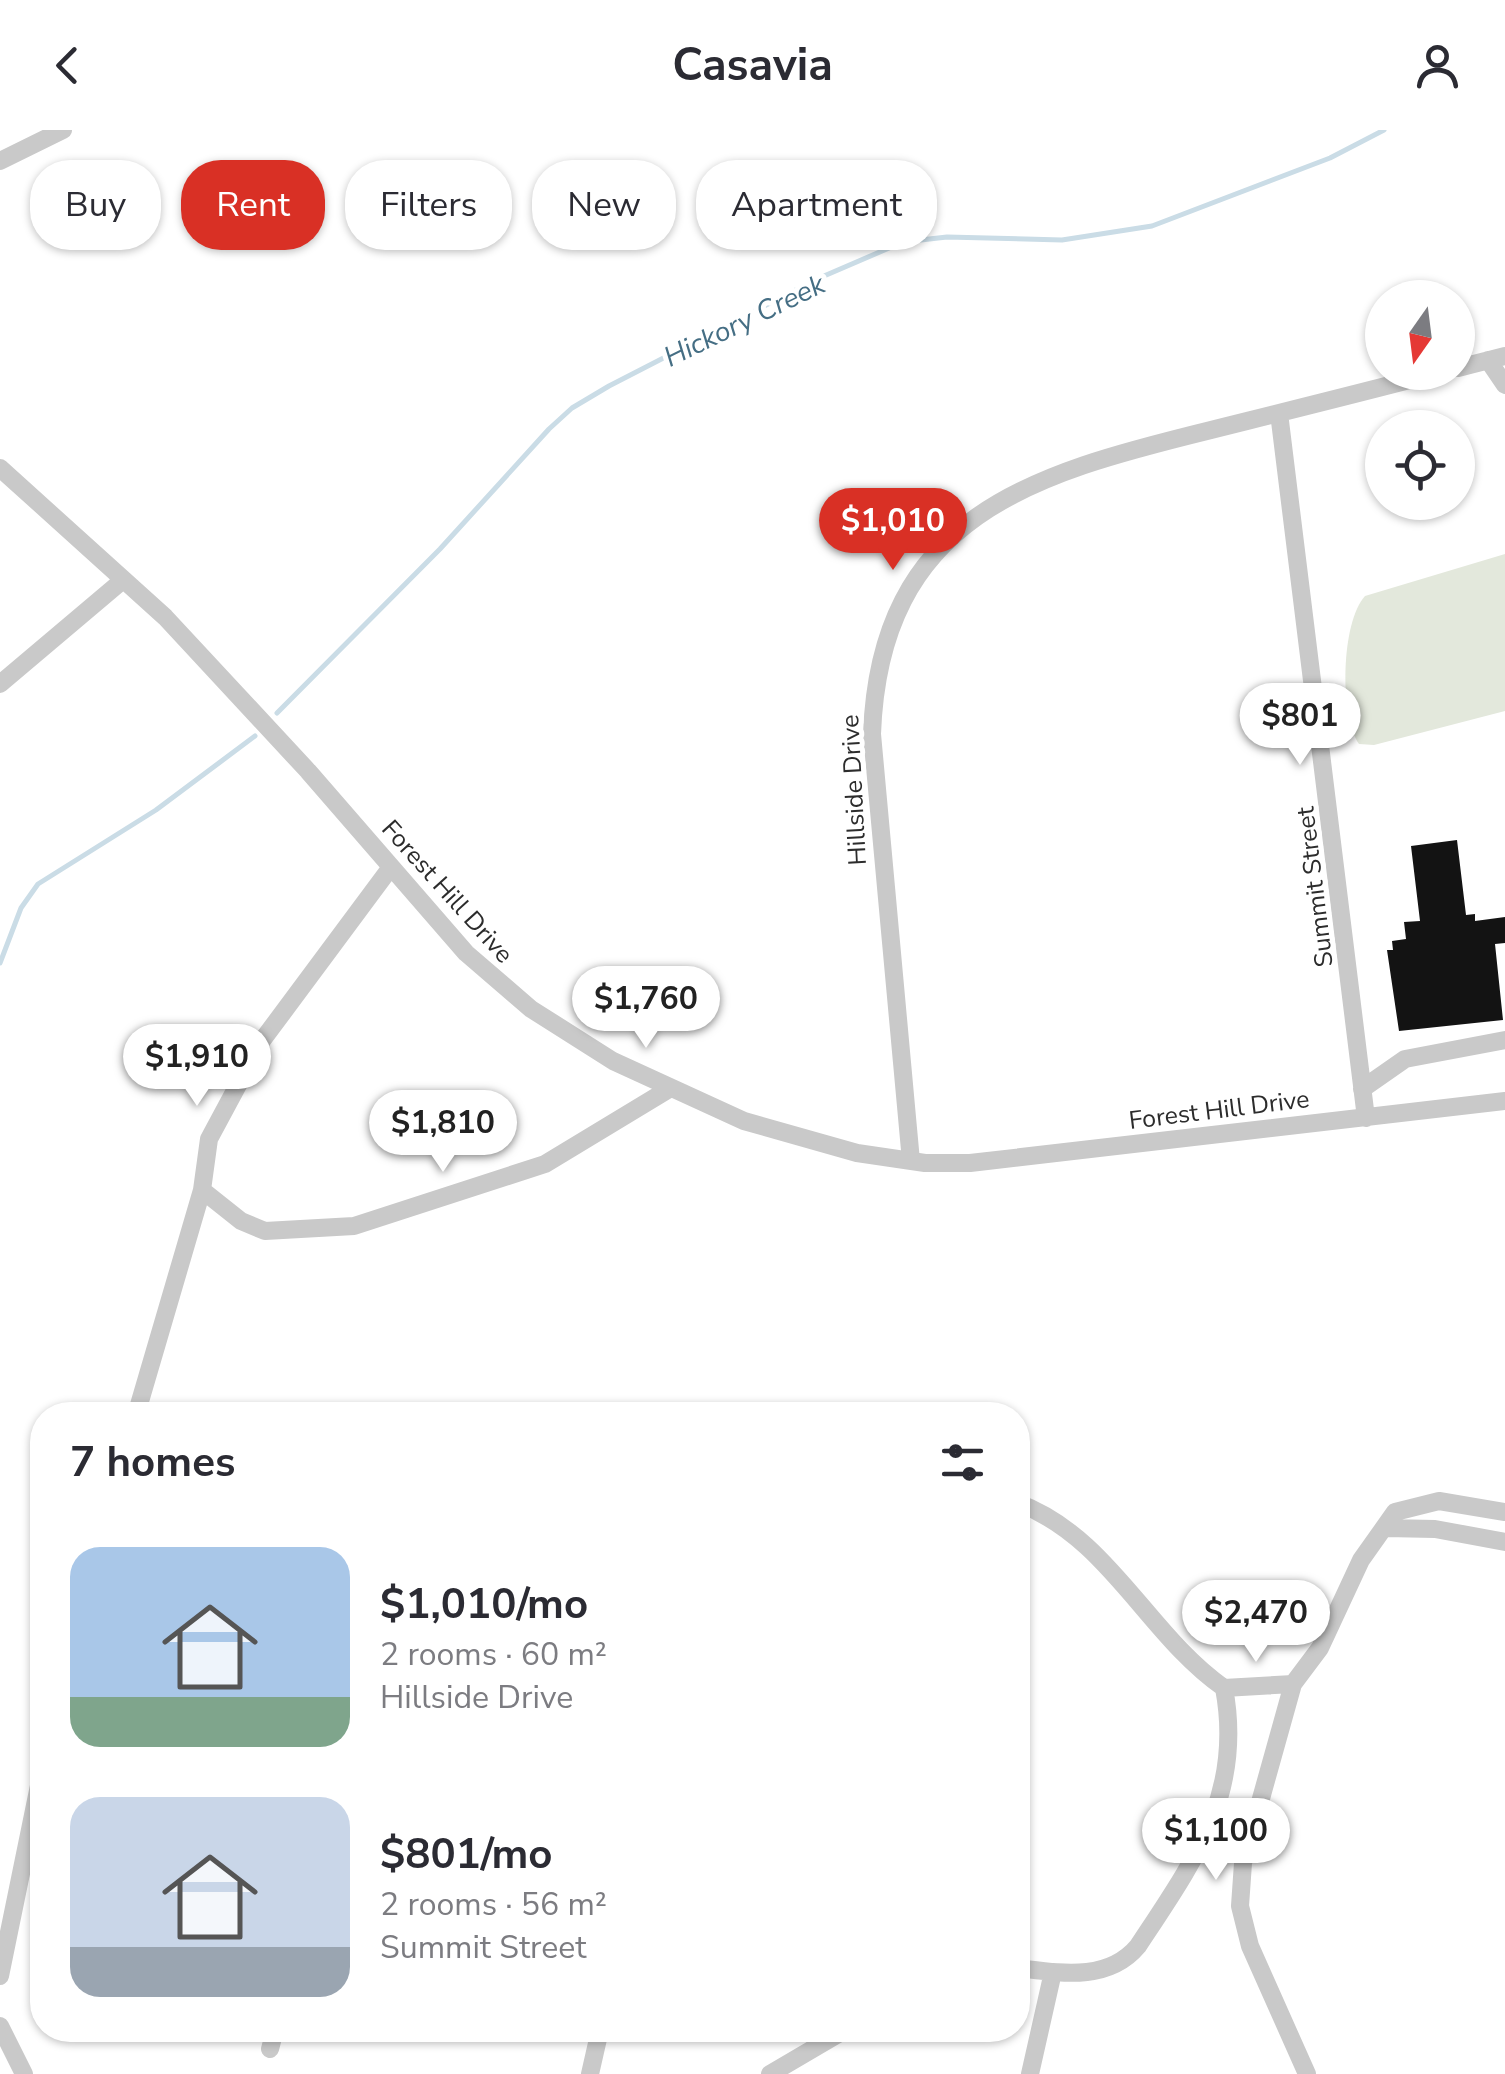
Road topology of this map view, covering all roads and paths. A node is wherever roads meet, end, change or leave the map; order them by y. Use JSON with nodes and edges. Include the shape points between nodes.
{"nodes":[{"id":1,"x":64,"y":130,"type":"edge"},
{"id":2,"x":0,"y":160,"type":"edge"},
{"id":3,"x":1496,"y":358,"type":"edge"},
{"id":4,"x":1505,"y":385,"type":"edge"},
{"id":5,"x":1370,"y":390,"type":"edge"},
{"id":6,"x":1280,"y":413,"type":"junction"},
{"id":7,"x":0,"y":468,"type":"edge"},
{"id":8,"x":123,"y":580,"type":"junction"},
{"id":9,"x":0,"y":684,"type":"edge"},
{"id":10,"x":391,"y":867,"type":"junction"},
{"id":11,"x":1505,"y":1040,"type":"edge"},
{"id":12,"x":1362,"y":1089,"type":"junction"},
{"id":13,"x":670,"y":1090,"type":"junction"},
{"id":14,"x":1505,"y":1101,"type":"edge"},
{"id":15,"x":1366,"y":1118,"type":"junction"},
{"id":16,"x":911,"y":1161,"type":"junction"},
{"id":17,"x":202,"y":1190,"type":"junction"},
{"id":18,"x":140,"y":1402,"type":"edge"},
{"id":19,"x":1030,"y":1509,"type":"edge"},
{"id":20,"x":1505,"y":1512,"type":"edge"},
{"id":21,"x":1386,"y":1528,"type":"junction"},
{"id":22,"x":1505,"y":1542,"type":"edge"},
{"id":23,"x":1293,"y":1684,"type":"junction"},
{"id":24,"x":1224,"y":1688,"type":"junction"},
{"id":25,"x":30,"y":1830,"type":"edge"},
{"id":26,"x":1030,"y":1969,"type":"edge"},
{"id":27,"x":1053,"y":1972,"type":"junction"},
{"id":28,"x":0,"y":1976,"type":"edge"},
{"id":29,"x":0,"y":2026,"type":"edge"},
{"id":30,"x":272,"y":2042,"type":"edge"},
{"id":31,"x":597,"y":2042,"type":"edge"},
{"id":32,"x":825,"y":2042,"type":"edge"},
{"id":33,"x":270,"y":2049,"type":"dead end"},
{"id":34,"x":24,"y":2074,"type":"edge"},
{"id":35,"x":590,"y":2074,"type":"edge"},
{"id":36,"x":770,"y":2074,"type":"edge"},
{"id":37,"x":1030,"y":2074,"type":"edge"},
{"id":38,"x":1307,"y":2074,"type":"edge"}],
"edges":[{"from":1,"to":2,"type":"street"},
{"from":3,"to":4,"type":"street"},
{"from":5,"to":6,"type":"street","name":"Hillside Drive"},
{"from":6,"to":12,"type":"street","name":"Summit Street"},
{"from":6,"to":16,"type":"street","name":"Hillside Drive","via":[[1082,464],[996,500],[955,535],[902,605],[878,671],[872,734]]},
{"from":7,"to":8,"type":"street","name":"Forest Hill Drive"},
{"from":8,"to":9,"type":"street"},
{"from":8,"to":10,"type":"street","name":"Forest Hill Drive","via":[[211,665]]},
{"from":10,"to":13,"type":"street","name":"Forest Hill Drive","via":[[492,979],[571,1037]]},
{"from":10,"to":17,"type":"street","via":[[261,1042],[209,1139]]},
{"from":11,"to":12,"type":"street","via":[[1405,1058]]},
{"from":12,"to":15,"type":"street","name":"Summit Street"},
{"from":13,"to":16,"type":"street","name":"Forest Hill Drive","via":[[782,1134]]},
{"from":13,"to":17,"type":"street","via":[[545,1164],[354,1226],[265,1231]]},
{"from":14,"to":15,"type":"street","name":"Forest Hill Drive"},
{"from":15,"to":16,"type":"street","name":"Forest Hill Drive","via":[[970,1163]]},
{"from":17,"to":18,"type":"street"},
{"from":19,"to":24,"type":"street","via":[[1090,1548]]},
{"from":20,"to":21,"type":"street","via":[[1419,1503],[1395,1512]]},
{"from":21,"to":22,"type":"street"},
{"from":21,"to":23,"type":"street","via":[[1361,1560],[1320,1648]]},
{"from":23,"to":24,"type":"street"},
{"from":23,"to":38,"type":"street","via":[[1243,1863],[1240,1906],[1250,1946]]},
{"from":24,"to":27,"type":"street","via":[[1230,1722],[1222,1800],[1162,1910],[1127,1960],[1084,1973]]},
{"from":25,"to":28,"type":"street"},
{"from":26,"to":27,"type":"street"},
{"from":27,"to":37,"type":"street"},
{"from":29,"to":34,"type":"street"},
{"from":30,"to":33,"type":"street"},
{"from":31,"to":35,"type":"street"},
{"from":32,"to":36,"type":"street"}]}
